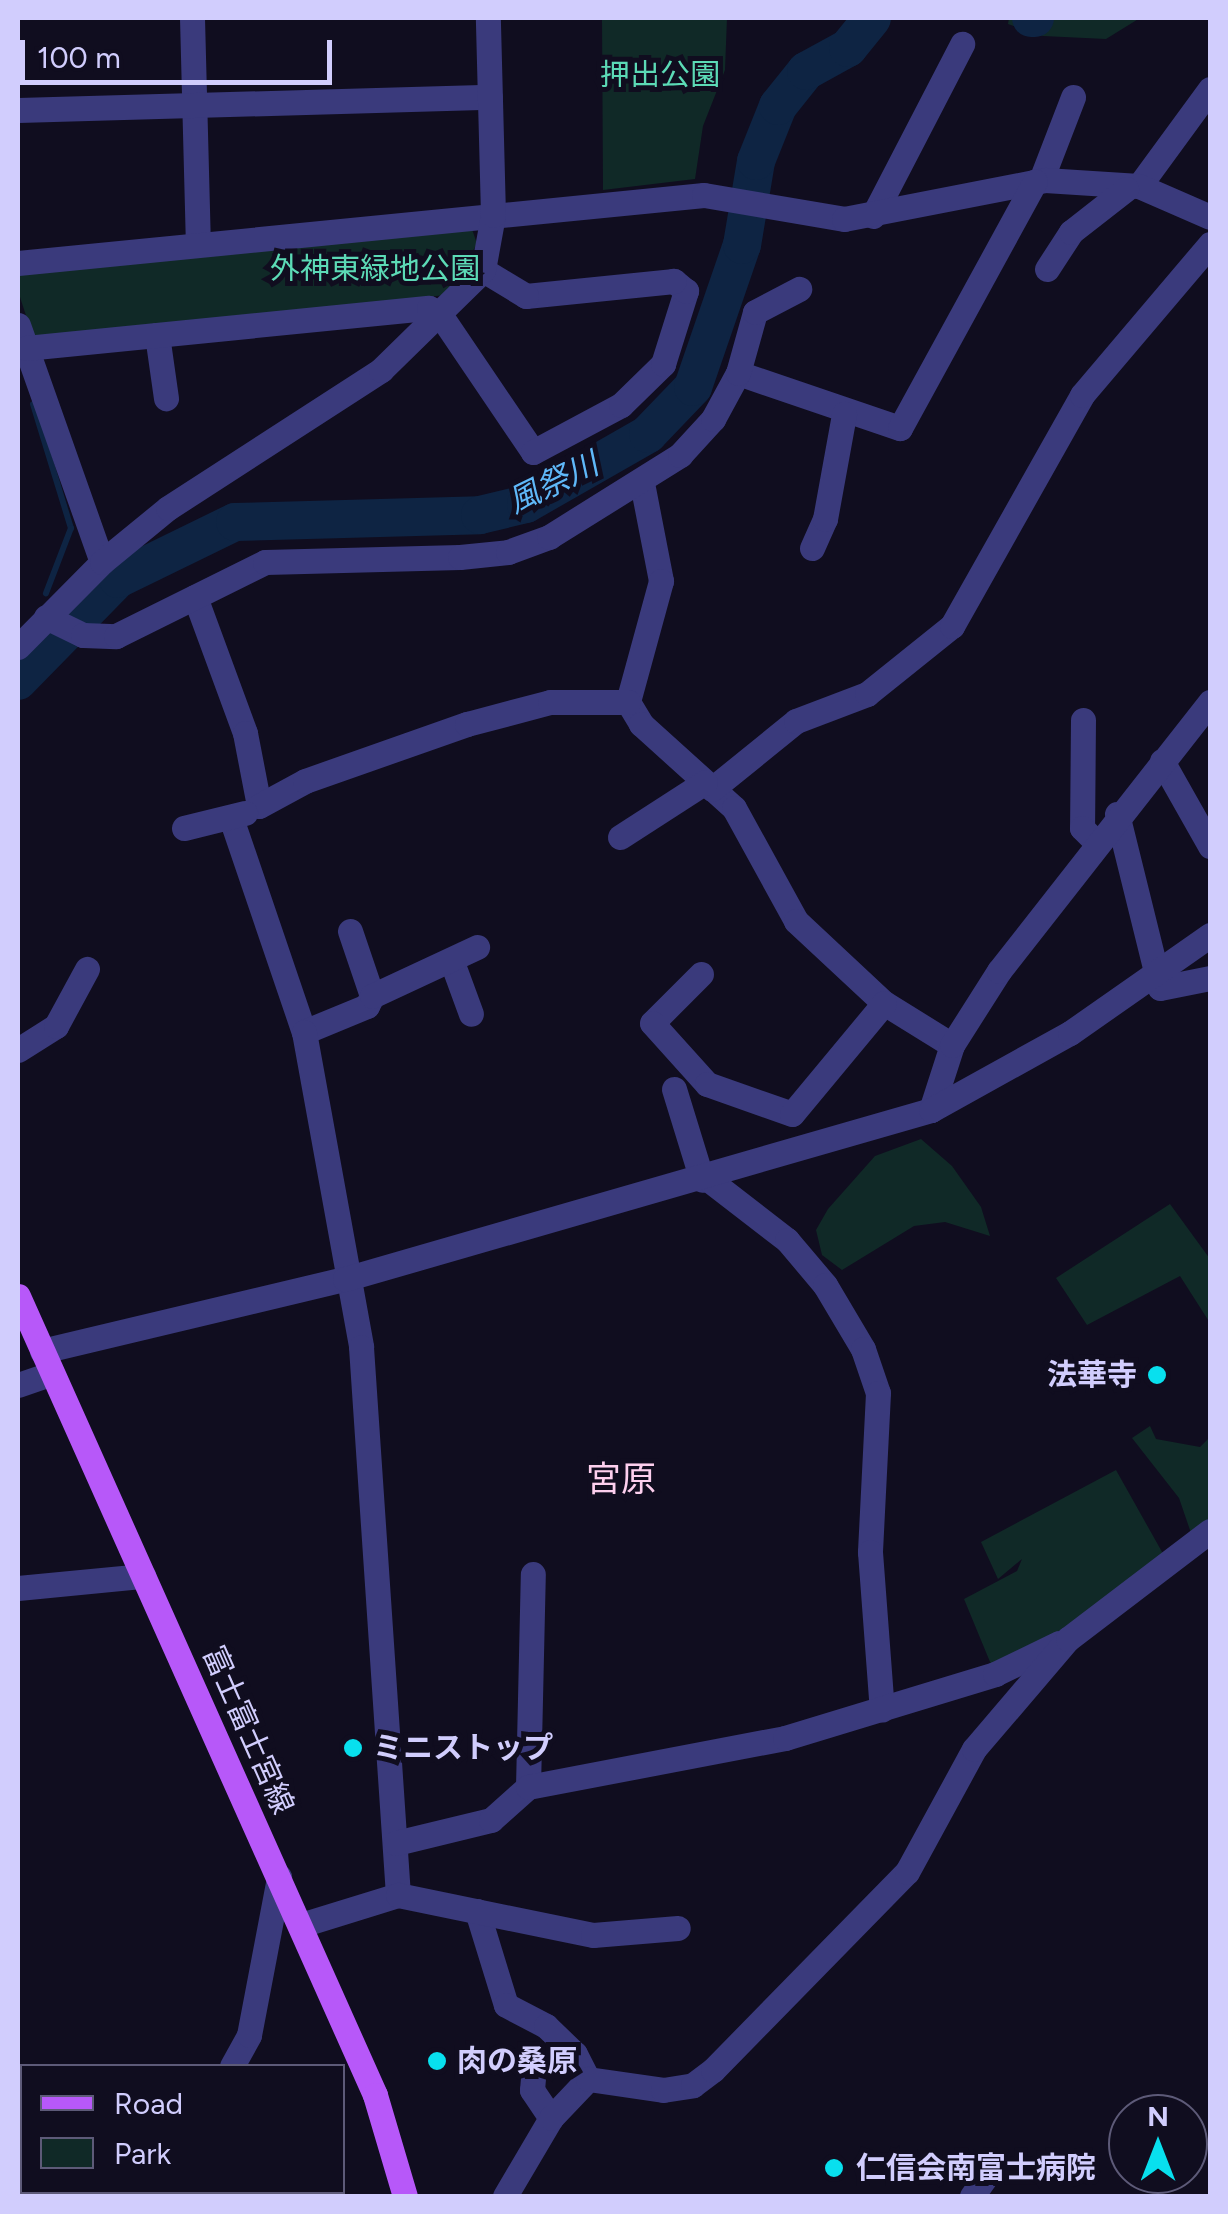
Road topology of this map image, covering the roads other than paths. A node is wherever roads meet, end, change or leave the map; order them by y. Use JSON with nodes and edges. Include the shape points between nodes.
{"nodes":[{"id":1,"x":192,"y":18,"type":"edge"},
{"id":2,"x":488,"y":18,"type":"edge"},
{"id":3,"x":962,"y":44,"type":"dead end"},
{"id":4,"x":1210,"y":89,"type":"edge"},
{"id":5,"x":490,"y":98,"type":"junction"},
{"id":6,"x":1073,"y":98,"type":"dead end"},
{"id":7,"x":194,"y":106,"type":"junction"},
{"id":8,"x":18,"y":110,"type":"edge"},
{"id":9,"x":1038,"y":181,"type":"junction"},
{"id":10,"x":1132,"y":187,"type":"junction"},
{"id":11,"x":493,"y":215,"type":"junction"},
{"id":12,"x":873,"y":216,"type":"junction"},
{"id":13,"x":1210,"y":217,"type":"edge"},
{"id":14,"x":198,"y":242,"type":"junction"},
{"id":15,"x":1210,"y":244,"type":"edge"},
{"id":16,"x":18,"y":263,"type":"edge"},
{"id":17,"x":1048,"y":269,"type":"dead end"},
{"id":18,"x":484,"y":270,"type":"junction"},
{"id":19,"x":799,"y":289,"type":"dead end"},
{"id":20,"x":442,"y":316,"type":"junction"},
{"id":21,"x":157,"y":335,"type":"junction"},
{"id":22,"x":22,"y":337,"type":"edge"},
{"id":23,"x":738,"y":373,"type":"junction"},
{"id":24,"x":166,"y":398,"type":"dead end"},
{"id":25,"x":844,"y":414,"type":"junction"},
{"id":26,"x":642,"y":482,"type":"junction"},
{"id":27,"x":812,"y":548,"type":"dead end"},
{"id":28,"x":102,"y":562,"type":"junction"},
{"id":29,"x":195,"y":597,"type":"junction"},
{"id":30,"x":48,"y":618,"type":"junction"},
{"id":31,"x":18,"y":646,"type":"edge"},
{"id":32,"x":628,"y":702,"type":"junction"},
{"id":33,"x":1210,"y":702,"type":"edge"},
{"id":34,"x":1084,"y":720,"type":"dead end"},
{"id":35,"x":1162,"y":761,"type":"junction"},
{"id":36,"x":709,"y":786,"type":"junction"},
{"id":37,"x":258,"y":806,"type":"junction"},
{"id":38,"x":1118,"y":814,"type":"junction"},
{"id":39,"x":232,"y":821,"type":"junction"},
{"id":40,"x":184,"y":828,"type":"dead end"},
{"id":41,"x":620,"y":837,"type":"dead end"},
{"id":42,"x":1095,"y":841,"type":"junction"},
{"id":43,"x":1210,"y":846,"type":"edge"},
{"id":44,"x":350,"y":930,"type":"dead end"},
{"id":45,"x":1210,"y":935,"type":"edge"},
{"id":46,"x":477,"y":948,"type":"dead end"},
{"id":47,"x":452,"y":962,"type":"junction"},
{"id":48,"x":87,"y":968,"type":"dead end"},
{"id":49,"x":1157,"y":972,"type":"junction"},
{"id":50,"x":702,"y":974,"type":"dead end"},
{"id":51,"x":1210,"y":978,"type":"edge"},
{"id":52,"x":372,"y":996,"type":"junction"},
{"id":53,"x":884,"y":1004,"type":"junction"},
{"id":54,"x":471,"y":1014,"type":"dead end"},
{"id":55,"x":304,"y":1032,"type":"junction"},
{"id":56,"x":952,"y":1044,"type":"junction"},
{"id":57,"x":18,"y":1050,"type":"edge"},
{"id":58,"x":674,"y":1089,"type":"dead end"},
{"id":59,"x":931,"y":1110,"type":"junction"},
{"id":60,"x":705,"y":1180,"type":"junction"},
{"id":61,"x":345,"y":1279,"type":"junction"},
{"id":62,"x":18,"y":1296,"type":"edge"},
{"id":63,"x":47,"y":1362,"type":"junction"},
{"id":64,"x":18,"y":1385,"type":"edge"},
{"id":65,"x":1210,"y":1531,"type":"edge"},
{"id":66,"x":533,"y":1574,"type":"dead end"},
{"id":67,"x":143,"y":1576,"type":"junction"},
{"id":68,"x":18,"y":1588,"type":"edge"},
{"id":69,"x":1068,"y":1639,"type":"junction"},
{"id":70,"x":882,"y":1710,"type":"junction"},
{"id":71,"x":528,"y":1787,"type":"junction"},
{"id":72,"x":396,"y":1843,"type":"junction"},
{"id":73,"x":279,"y":1877,"type":"junction"},
{"id":74,"x":398,"y":1894,"type":"junction"},
{"id":75,"x":477,"y":1911,"type":"junction"},
{"id":76,"x":300,"y":1926,"type":"junction"},
{"id":77,"x":678,"y":1928,"type":"dead end"},
{"id":78,"x":233,"y":2064,"type":"edge"},
{"id":79,"x":534,"y":2067,"type":"dead end"},
{"id":80,"x":588,"y":2079,"type":"junction"},
{"id":81,"x":551,"y":2118,"type":"junction"},
{"id":82,"x":997,"y":2161,"type":"dead end"},
{"id":83,"x":405,"y":2196,"type":"edge"},
{"id":84,"x":505,"y":2196,"type":"edge"},
{"id":85,"x":972,"y":2196,"type":"edge"}],
"edges":[{"from":1,"to":7,"type":"street"},
{"from":2,"to":5,"type":"street"},
{"from":3,"to":12,"type":"street"},
{"from":4,"to":10,"type":"street"},
{"from":5,"to":7,"type":"street"},
{"from":5,"to":11,"type":"street"},
{"from":6,"to":9,"type":"street"},
{"from":7,"to":8,"type":"street"},
{"from":7,"to":14,"type":"street"},
{"from":9,"to":10,"type":"street"},
{"from":9,"to":12,"type":"street"},
{"from":9,"to":25,"type":"street","via":[[900,428]]},
{"from":10,"to":13,"type":"street"},
{"from":10,"to":17,"type":"street","via":[[1071,232]]},
{"from":11,"to":12,"type":"street","via":[[704,194],[844,219]]},
{"from":11,"to":14,"type":"street"},
{"from":11,"to":18,"type":"street"},
{"from":14,"to":16,"type":"street"},
{"from":15,"to":36,"type":"street","via":[[1082,395],[952,626],[867,694],[796,721]]},
{"from":18,"to":20,"type":"street"},
{"from":18,"to":20,"type":"street","via":[[526,296],[674,281],[686,291],[662,364],[621,405],[533,452]]},
{"from":19,"to":23,"type":"street","via":[[755,312]]},
{"from":20,"to":21,"type":"street","via":[[429,308]]},
{"from":20,"to":28,"type":"street","via":[[381,370],[168,508]]},
{"from":21,"to":22,"type":"street"},
{"from":21,"to":24,"type":"street"},
{"from":22,"to":28,"type":"street"},
{"from":23,"to":25,"type":"street"},
{"from":23,"to":26,"type":"street","via":[[713,418]]},
{"from":25,"to":27,"type":"street"},
{"from":26,"to":29,"type":"street","via":[[549,537],[508,552],[284,558]]},
{"from":26,"to":32,"type":"street","via":[[662,581]]},
{"from":28,"to":30,"type":"street"},
{"from":29,"to":30,"type":"street","via":[[116,636],[83,634]]},
{"from":29,"to":37,"type":"street","via":[[245,733]]},
{"from":30,"to":31,"type":"street"},
{"from":32,"to":36,"type":"street","via":[[641,724]]},
{"from":32,"to":37,"type":"street","via":[[550,702],[467,724],[305,781]]},
{"from":33,"to":35,"type":"street"},
{"from":34,"to":42,"type":"street","via":[[1082,828]]},
{"from":35,"to":38,"type":"street"},
{"from":35,"to":43,"type":"street"},
{"from":36,"to":41,"type":"street"},
{"from":36,"to":53,"type":"street","via":[[734,808],[796,921]]},
{"from":37,"to":39,"type":"street"},
{"from":38,"to":42,"type":"street"},
{"from":38,"to":49,"type":"street"},
{"from":39,"to":40,"type":"street"},
{"from":39,"to":55,"type":"street"},
{"from":42,"to":56,"type":"street"},
{"from":44,"to":52,"type":"street"},
{"from":45,"to":49,"type":"street"},
{"from":46,"to":47,"type":"street"},
{"from":47,"to":52,"type":"street"},
{"from":47,"to":54,"type":"street"},
{"from":48,"to":57,"type":"street","via":[[56,1026]]},
{"from":49,"to":51,"type":"street","via":[[1160,988]]},
{"from":49,"to":59,"type":"street","via":[[1070,1033]]},
{"from":50,"to":53,"type":"street","via":[[652,1023],[708,1084],[792,1114]]},
{"from":52,"to":55,"type":"street","via":[[366,1006]]},
{"from":53,"to":56,"type":"street"},
{"from":55,"to":61,"type":"street"},
{"from":56,"to":59,"type":"street"},
{"from":58,"to":60,"type":"street"},
{"from":59,"to":60,"type":"street"},
{"from":60,"to":61,"type":"street"},
{"from":60,"to":70,"type":"street","via":[[787,1240],[825,1285],[868,1364],[878,1394],[870,1552]]},
{"from":61,"to":63,"type":"street"},
{"from":61,"to":72,"type":"street","via":[[361,1347]]},
{"from":62,"to":63,"type":"main road","name":"富士富士宮線"},
{"from":63,"to":64,"type":"street"},
{"from":63,"to":67,"type":"main road","name":"富士富士宮線"},
{"from":65,"to":69,"type":"street"},
{"from":66,"to":71,"type":"street"},
{"from":67,"to":68,"type":"street"},
{"from":67,"to":73,"type":"main road","name":"富士富士宮線"},
{"from":69,"to":70,"type":"street","via":[[995,1674]]},
{"from":69,"to":80,"type":"street","via":[[974,1749],[907,1872],[714,2070],[693,2085],[662,2090]]},
{"from":70,"to":71,"type":"street","via":[[784,1738]]},
{"from":71,"to":72,"type":"street","via":[[490,1820]]},
{"from":72,"to":74,"type":"street"},
{"from":73,"to":76,"type":"main road","name":"富士富士宮線"},
{"from":73,"to":78,"type":"street","via":[[249,2034]]},
{"from":74,"to":75,"type":"street"},
{"from":74,"to":76,"type":"street"},
{"from":75,"to":77,"type":"street","via":[[593,1935]]},
{"from":75,"to":80,"type":"street","via":[[506,2005],[546,2026],[575,2054]]},
{"from":76,"to":83,"type":"main road","name":"富士富士宮線","via":[[376,2095]]},
{"from":79,"to":81,"type":"street","via":[[532,2090]]},
{"from":80,"to":81,"type":"street"},
{"from":81,"to":84,"type":"street"},
{"from":82,"to":85,"type":"street"}]}
